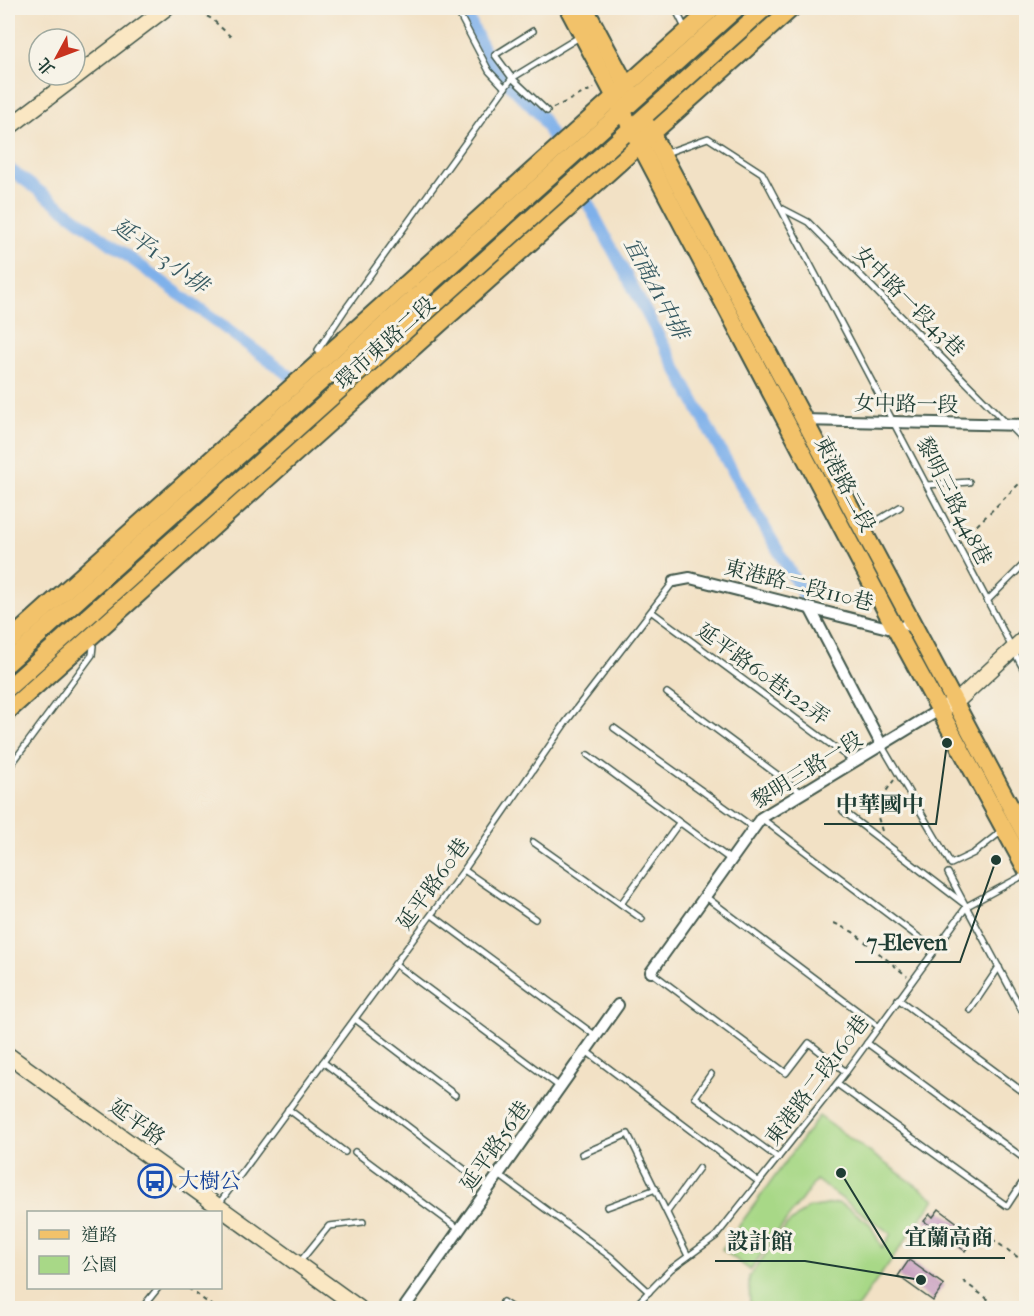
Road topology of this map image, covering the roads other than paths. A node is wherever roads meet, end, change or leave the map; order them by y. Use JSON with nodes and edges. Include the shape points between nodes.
{"nodes":[{"id":1,"x":166,"y":8,"type":"edge"},
{"id":2,"x":456,"y":8,"type":"edge"},
{"id":3,"x":568,"y":8,"type":"edge"},
{"id":4,"x":585,"y":8,"type":"edge"},
{"id":5,"x":675,"y":8,"type":"edge"},
{"id":6,"x":713,"y":8,"type":"edge"},
{"id":7,"x":736,"y":8,"type":"edge"},
{"id":8,"x":765,"y":8,"type":"edge"},
{"id":9,"x":792,"y":8,"type":"edge"},
{"id":10,"x":533,"y":31,"type":"dead end"},
{"id":11,"x":583,"y":35,"type":"junction"},
{"id":12,"x":692,"y":37,"type":"junction"},
{"id":13,"x":710,"y":57,"type":"junction"},
{"id":14,"x":721,"y":70,"type":"junction"},
{"id":15,"x":512,"y":78,"type":"junction"},
{"id":16,"x":505,"y":88,"type":"junction"},
{"id":17,"x":627,"y":105,"type":"junction"},
{"id":18,"x":547,"y":111,"type":"road end"},
{"id":19,"x":8,"y":128,"type":"edge"},
{"id":20,"x":646,"y":139,"type":"junction"},
{"id":21,"x":663,"y":155,"type":"junction"},
{"id":22,"x":781,"y":208,"type":"junction"},
{"id":23,"x":328,"y":364,"type":"junction"},
{"id":24,"x":346,"y":384,"type":"junction"},
{"id":25,"x":358,"y":397,"type":"junction"},
{"id":26,"x":785,"y":419,"type":"junction"},
{"id":27,"x":805,"y":421,"type":"junction"},
{"id":28,"x":896,"y":424,"type":"junction"},
{"id":29,"x":1008,"y":424,"type":"junction"},
{"id":30,"x":1026,"y":424,"type":"edge"},
{"id":31,"x":1026,"y":443,"type":"edge"},
{"id":32,"x":969,"y":482,"type":"dead end"},
{"id":33,"x":927,"y":485,"type":"junction"},
{"id":34,"x":900,"y":507,"type":"dead end"},
{"id":35,"x":863,"y":530,"type":"junction"},
{"id":36,"x":1026,"y":562,"type":"edge"},
{"id":37,"x":674,"y":581,"type":"joint"},
{"id":38,"x":988,"y":600,"type":"junction"},
{"id":39,"x":59,"y":606,"type":"junction"},
{"id":40,"x":811,"y":610,"type":"junction"},
{"id":41,"x":652,"y":612,"type":"junction"},
{"id":42,"x":912,"y":622,"type":"junction"},
{"id":43,"x":78,"y":625,"type":"junction"},
{"id":44,"x":896,"y":630,"type":"junction"},
{"id":45,"x":1026,"y":637,"type":"edge"},
{"id":46,"x":89,"y":639,"type":"junction"},
{"id":47,"x":8,"y":642,"type":"edge"},
{"id":48,"x":1014,"y":650,"type":"junction"},
{"id":49,"x":8,"y":663,"type":"edge"},
{"id":50,"x":1026,"y":674,"type":"edge"},
{"id":51,"x":8,"y":688,"type":"edge"},
{"id":52,"x":667,"y":693,"type":"dead end"},
{"id":53,"x":947,"y":707,"type":"junction"},
{"id":54,"x":8,"y":711,"type":"edge"},
{"id":55,"x":614,"y":728,"type":"dead end"},
{"id":56,"x":882,"y":746,"type":"junction"},
{"id":57,"x":588,"y":755,"type":"dead end"},
{"id":58,"x":854,"y":762,"type":"junction"},
{"id":59,"x":8,"y":769,"type":"edge"},
{"id":60,"x":802,"y":792,"type":"junction"},
{"id":61,"x":843,"y":811,"type":"dead end"},
{"id":62,"x":761,"y":818,"type":"junction"},
{"id":63,"x":679,"y":823,"type":"junction"},
{"id":64,"x":754,"y":828,"type":"junction"},
{"id":65,"x":1004,"y":829,"type":"junction"},
{"id":66,"x":1026,"y":836,"type":"edge"},
{"id":67,"x":1026,"y":841,"type":"edge"},
{"id":68,"x":533,"y":842,"type":"dead end"},
{"id":69,"x":731,"y":860,"type":"junction"},
{"id":70,"x":1026,"y":869,"type":"edge"},
{"id":71,"x":464,"y":870,"type":"junction"},
{"id":72,"x":948,"y":873,"type":"dead end"},
{"id":73,"x":1026,"y":874,"type":"edge"},
{"id":74,"x":706,"y":897,"type":"junction"},
{"id":75,"x":621,"y":904,"type":"junction"},
{"id":76,"x":967,"y":906,"type":"junction"},
{"id":77,"x":432,"y":915,"type":"junction"},
{"id":78,"x":536,"y":919,"type":"dead end"},
{"id":79,"x":642,"y":919,"type":"dead end"},
{"id":80,"x":934,"y":949,"type":"junction"},
{"id":81,"x":395,"y":964,"type":"junction"},
{"id":82,"x":999,"y":967,"type":"junction"},
{"id":83,"x":651,"y":972,"type":"joint"},
{"id":84,"x":898,"y":999,"type":"junction"},
{"id":85,"x":618,"y":1005,"type":"dead end"},
{"id":86,"x":970,"y":1011,"type":"dead end"},
{"id":87,"x":1026,"y":1018,"type":"edge"},
{"id":88,"x":355,"y":1019,"type":"junction"},
{"id":89,"x":879,"y":1027,"type":"junction"},
{"id":90,"x":596,"y":1036,"type":"junction"},
{"id":91,"x":867,"y":1043,"type":"junction"},
{"id":92,"x":586,"y":1051,"type":"junction"},
{"id":93,"x":8,"y":1054,"type":"edge"},
{"id":94,"x":323,"y":1062,"type":"junction"},
{"id":95,"x":846,"y":1072,"type":"junction"},
{"id":96,"x":711,"y":1074,"type":"dead end"},
{"id":97,"x":837,"y":1084,"type":"junction"},
{"id":98,"x":560,"y":1087,"type":"junction"},
{"id":99,"x":1026,"y":1094,"type":"edge"},
{"id":100,"x":455,"y":1095,"type":"dead end"},
{"id":101,"x":288,"y":1109,"type":"junction"},
{"id":102,"x":345,"y":1152,"type":"dead end"},
{"id":103,"x":355,"y":1152,"type":"dead end"},
{"id":104,"x":582,"y":1154,"type":"dead end"},
{"id":105,"x":778,"y":1158,"type":"junction"},
{"id":106,"x":1026,"y":1160,"type":"edge"},
{"id":107,"x":699,"y":1168,"type":"dead end"},
{"id":108,"x":498,"y":1174,"type":"junction"},
{"id":109,"x":1026,"y":1178,"type":"edge"},
{"id":110,"x":759,"y":1182,"type":"junction"},
{"id":111,"x":489,"y":1188,"type":"junction"},
{"id":112,"x":1020,"y":1188,"type":"junction"},
{"id":113,"x":656,"y":1189,"type":"junction"},
{"id":114,"x":1026,"y":1192,"type":"edge"},
{"id":115,"x":607,"y":1206,"type":"dead end"},
{"id":116,"x":215,"y":1209,"type":"edge"},
{"id":117,"x":667,"y":1212,"type":"junction"},
{"id":118,"x":222,"y":1214,"type":"edge"},
{"id":119,"x":363,"y":1222,"type":"dead end"},
{"id":120,"x":459,"y":1230,"type":"junction"},
{"id":121,"x":688,"y":1256,"type":"junction"},
{"id":122,"x":298,"y":1264,"type":"junction"},
{"id":123,"x":156,"y":1289,"type":"edge"},
{"id":124,"x":649,"y":1292,"type":"junction"},
{"id":125,"x":503,"y":1302,"type":"dead end"},
{"id":126,"x":142,"y":1308,"type":"edge"},
{"id":127,"x":359,"y":1308,"type":"edge"},
{"id":128,"x":404,"y":1308,"type":"edge"},
{"id":129,"x":512,"y":1308,"type":"edge"},
{"id":130,"x":633,"y":1308,"type":"edge"}],
"edges":[{"from":1,"to":19,"type":"main road"},
{"from":2,"to":16,"type":"lane","via":[[489,71]]},
{"from":3,"to":11,"type":"main road"},
{"from":4,"to":17,"type":"main road"},
{"from":5,"to":12,"type":"lane"},
{"from":6,"to":12,"type":"main road","name":"環市東路二段"},
{"from":7,"to":12,"type":"main road","name":"環市東路二段"},
{"from":8,"to":13,"type":"main road","name":"環市東路二段"},
{"from":9,"to":14,"type":"main road","name":"環市東路二段"},
{"from":10,"to":15,"type":"lane","via":[[495,55]]},
{"from":11,"to":15,"type":"lane"},
{"from":11,"to":17,"type":"main road"},
{"from":12,"to":13,"type":"lane"},
{"from":12,"to":17,"type":"main road","name":"環市東路二段"},
{"from":13,"to":14,"type":"lane"},
{"from":13,"to":17,"type":"main road","name":"環市東路二段"},
{"from":14,"to":20,"type":"main road","name":"環市東路二段"},
{"from":15,"to":16,"type":"lane"},
{"from":15,"to":18,"type":"lane"},
{"from":16,"to":23,"type":"lane","via":[[318,350]]},
{"from":17,"to":20,"type":"main road","name":"東港路二段"},
{"from":17,"to":23,"type":"main road","name":"環市東路二段"},
{"from":17,"to":24,"type":"main road","name":"環市東路二段"},
{"from":20,"to":21,"type":"main road","name":"東港路二段"},
{"from":20,"to":25,"type":"main road","name":"環市東路二段"},
{"from":20,"to":26,"type":"main road","name":"東港路二段"},
{"from":21,"to":22,"type":"lane","name":"黎明三路448巷","via":[[708,138],[762,173]]},
{"from":21,"to":27,"type":"main road","name":"東港路二段"},
{"from":22,"to":28,"type":"lane","name":"黎明三路448巷"},
{"from":22,"to":29,"type":"lane","name":"女中路一段43巷","via":[[808,222]]},
{"from":23,"to":24,"type":"main road"},
{"from":23,"to":39,"type":"main road","name":"環市東路二段"},
{"from":24,"to":25,"type":"main road"},
{"from":24,"to":43,"type":"main road","name":"環市東路二段"},
{"from":25,"to":46,"type":"main road","name":"環市東路二段"},
{"from":26,"to":27,"type":"street","name":"女中路一段"},
{"from":26,"to":44,"type":"main road","name":"東港路二段"},
{"from":27,"to":28,"type":"street","name":"女中路一段"},
{"from":27,"to":35,"type":"main road","name":"東港路二段"},
{"from":28,"to":29,"type":"street","name":"女中路一段"},
{"from":28,"to":33,"type":"lane","name":"黎明三路448巷"},
{"from":29,"to":30,"type":"street","name":"女中路一段"},
{"from":29,"to":31,"type":"lane","name":"女中路一段43巷"},
{"from":32,"to":33,"type":"lane"},
{"from":33,"to":38,"type":"lane","name":"黎明三路448巷"},
{"from":34,"to":35,"type":"lane"},
{"from":35,"to":42,"type":"main road","name":"東港路二段"},
{"from":36,"to":38,"type":"lane"},
{"from":37,"to":40,"type":"street","name":"東港路二段110巷","via":[[690,578]]},
{"from":37,"to":41,"type":"lane","name":"延平路60巷"},
{"from":38,"to":48,"type":"lane","name":"黎明三路448巷"},
{"from":39,"to":43,"type":"lane"},
{"from":39,"to":47,"type":"main road","name":"環市東路二段"},
{"from":39,"to":49,"type":"main road","name":"環市東路二段"},
{"from":40,"to":44,"type":"street","name":"東港路二段110巷"},
{"from":40,"to":56,"type":"street"},
{"from":41,"to":58,"type":"lane","name":"延平路60巷122弄"},
{"from":41,"to":71,"type":"lane","name":"延平路60巷","via":[[566,722]]},
{"from":42,"to":44,"type":"street","name":"東港路二段110巷"},
{"from":42,"to":53,"type":"main road","name":"東港路二段"},
{"from":43,"to":46,"type":"lane"},
{"from":43,"to":51,"type":"main road","name":"環市東路二段"},
{"from":44,"to":53,"type":"main road","name":"東港路二段"},
{"from":45,"to":48,"type":"main road"},
{"from":46,"to":54,"type":"main road","name":"環市東路二段"},
{"from":46,"to":59,"type":"lane","via":[[92,655]]},
{"from":48,"to":50,"type":"lane","name":"黎明三路448巷"},
{"from":48,"to":53,"type":"main road"},
{"from":52,"to":60,"type":"lane"},
{"from":53,"to":56,"type":"street","name":"黎明三路一段"},
{"from":53,"to":65,"type":"main road","name":"東港路二段"},
{"from":53,"to":66,"type":"main road","name":"東港路二段"},
{"from":55,"to":64,"type":"lane"},
{"from":56,"to":58,"type":"street","name":"黎明三路一段"},
{"from":56,"to":65,"type":"lane","via":[[951,864],[974,853]]},
{"from":57,"to":63,"type":"lane"},
{"from":58,"to":60,"type":"street","name":"黎明三路一段"},
{"from":60,"to":62,"type":"street","name":"黎明三路一段"},
{"from":61,"to":76,"type":"lane"},
{"from":62,"to":64,"type":"street","name":"黎明三路一段"},
{"from":62,"to":80,"type":"lane"},
{"from":63,"to":69,"type":"lane"},
{"from":63,"to":75,"type":"lane"},
{"from":64,"to":69,"type":"street","name":"黎明三路一段"},
{"from":65,"to":67,"type":"lane"},
{"from":65,"to":70,"type":"main road","name":"東港路二段"},
{"from":68,"to":75,"type":"lane"},
{"from":69,"to":74,"type":"street","name":"黎明三路一段"},
{"from":71,"to":77,"type":"lane","name":"延平路60巷"},
{"from":71,"to":78,"type":"lane"},
{"from":72,"to":76,"type":"lane"},
{"from":73,"to":76,"type":"lane","name":"東港路二段160巷"},
{"from":74,"to":83,"type":"street","name":"黎明三路一段"},
{"from":74,"to":89,"type":"lane"},
{"from":75,"to":79,"type":"lane"},
{"from":76,"to":80,"type":"lane","name":"東港路二段160巷"},
{"from":76,"to":82,"type":"lane"},
{"from":77,"to":81,"type":"lane","name":"延平路60巷"},
{"from":77,"to":90,"type":"lane"},
{"from":80,"to":84,"type":"lane","name":"東港路二段160巷"},
{"from":81,"to":88,"type":"lane","name":"延平路60巷"},
{"from":81,"to":98,"type":"lane"},
{"from":82,"to":86,"type":"lane"},
{"from":82,"to":87,"type":"lane"},
{"from":83,"to":95,"type":"lane","via":[[786,1073],[809,1043]]},
{"from":84,"to":89,"type":"lane","name":"東港路二段160巷"},
{"from":84,"to":99,"type":"lane"},
{"from":85,"to":90,"type":"street","name":"延平路56巷"},
{"from":88,"to":94,"type":"lane","name":"延平路60巷"},
{"from":88,"to":100,"type":"lane"},
{"from":89,"to":91,"type":"lane","name":"東港路二段160巷"},
{"from":90,"to":92,"type":"street","name":"延平路56巷"},
{"from":91,"to":95,"type":"lane","name":"東港路二段160巷"},
{"from":91,"to":106,"type":"lane"},
{"from":92,"to":98,"type":"street","name":"延平路56巷"},
{"from":92,"to":110,"type":"lane"},
{"from":93,"to":116,"type":"main road","name":"延平路"},
{"from":94,"to":101,"type":"lane","name":"延平路60巷"},
{"from":94,"to":111,"type":"lane"},
{"from":95,"to":97,"type":"lane","name":"東港路二段160巷"},
{"from":96,"to":105,"type":"lane","via":[[695,1097]]},
{"from":97,"to":105,"type":"lane","name":"東港路二段160巷"},
{"from":97,"to":112,"type":"lane","via":[[1007,1206]]},
{"from":98,"to":108,"type":"street","name":"延平路56巷"},
{"from":101,"to":102,"type":"lane"},
{"from":101,"to":116,"type":"lane","name":"延平路60巷"},
{"from":103,"to":120,"type":"lane"},
{"from":104,"to":113,"type":"lane","via":[[628,1134]]},
{"from":105,"to":110,"type":"lane","name":"東港路二段160巷"},
{"from":107,"to":117,"type":"lane"},
{"from":108,"to":111,"type":"street","name":"延平路56巷"},
{"from":108,"to":124,"type":"lane","via":[[611,1257]]},
{"from":109,"to":112,"type":"lane"},
{"from":110,"to":121,"type":"lane","name":"東港路二段160巷","via":[[716,1236]]},
{"from":111,"to":120,"type":"street","name":"延平路56巷"},
{"from":112,"to":114,"type":"lane"},
{"from":113,"to":115,"type":"lane"},
{"from":113,"to":117,"type":"lane"},
{"from":117,"to":121,"type":"lane"},
{"from":118,"to":122,"type":"main road","name":"延平路"},
{"from":119,"to":122,"type":"lane","via":[[329,1226]]},
{"from":120,"to":128,"type":"street","name":"延平路56巷"},
{"from":121,"to":124,"type":"lane","name":"東港路二段160巷"},
{"from":122,"to":127,"type":"main road","name":"延平路"},
{"from":123,"to":126,"type":"lane"},
{"from":124,"to":130,"type":"lane","name":"東港路二段160巷"},
{"from":125,"to":129,"type":"lane"}]}
